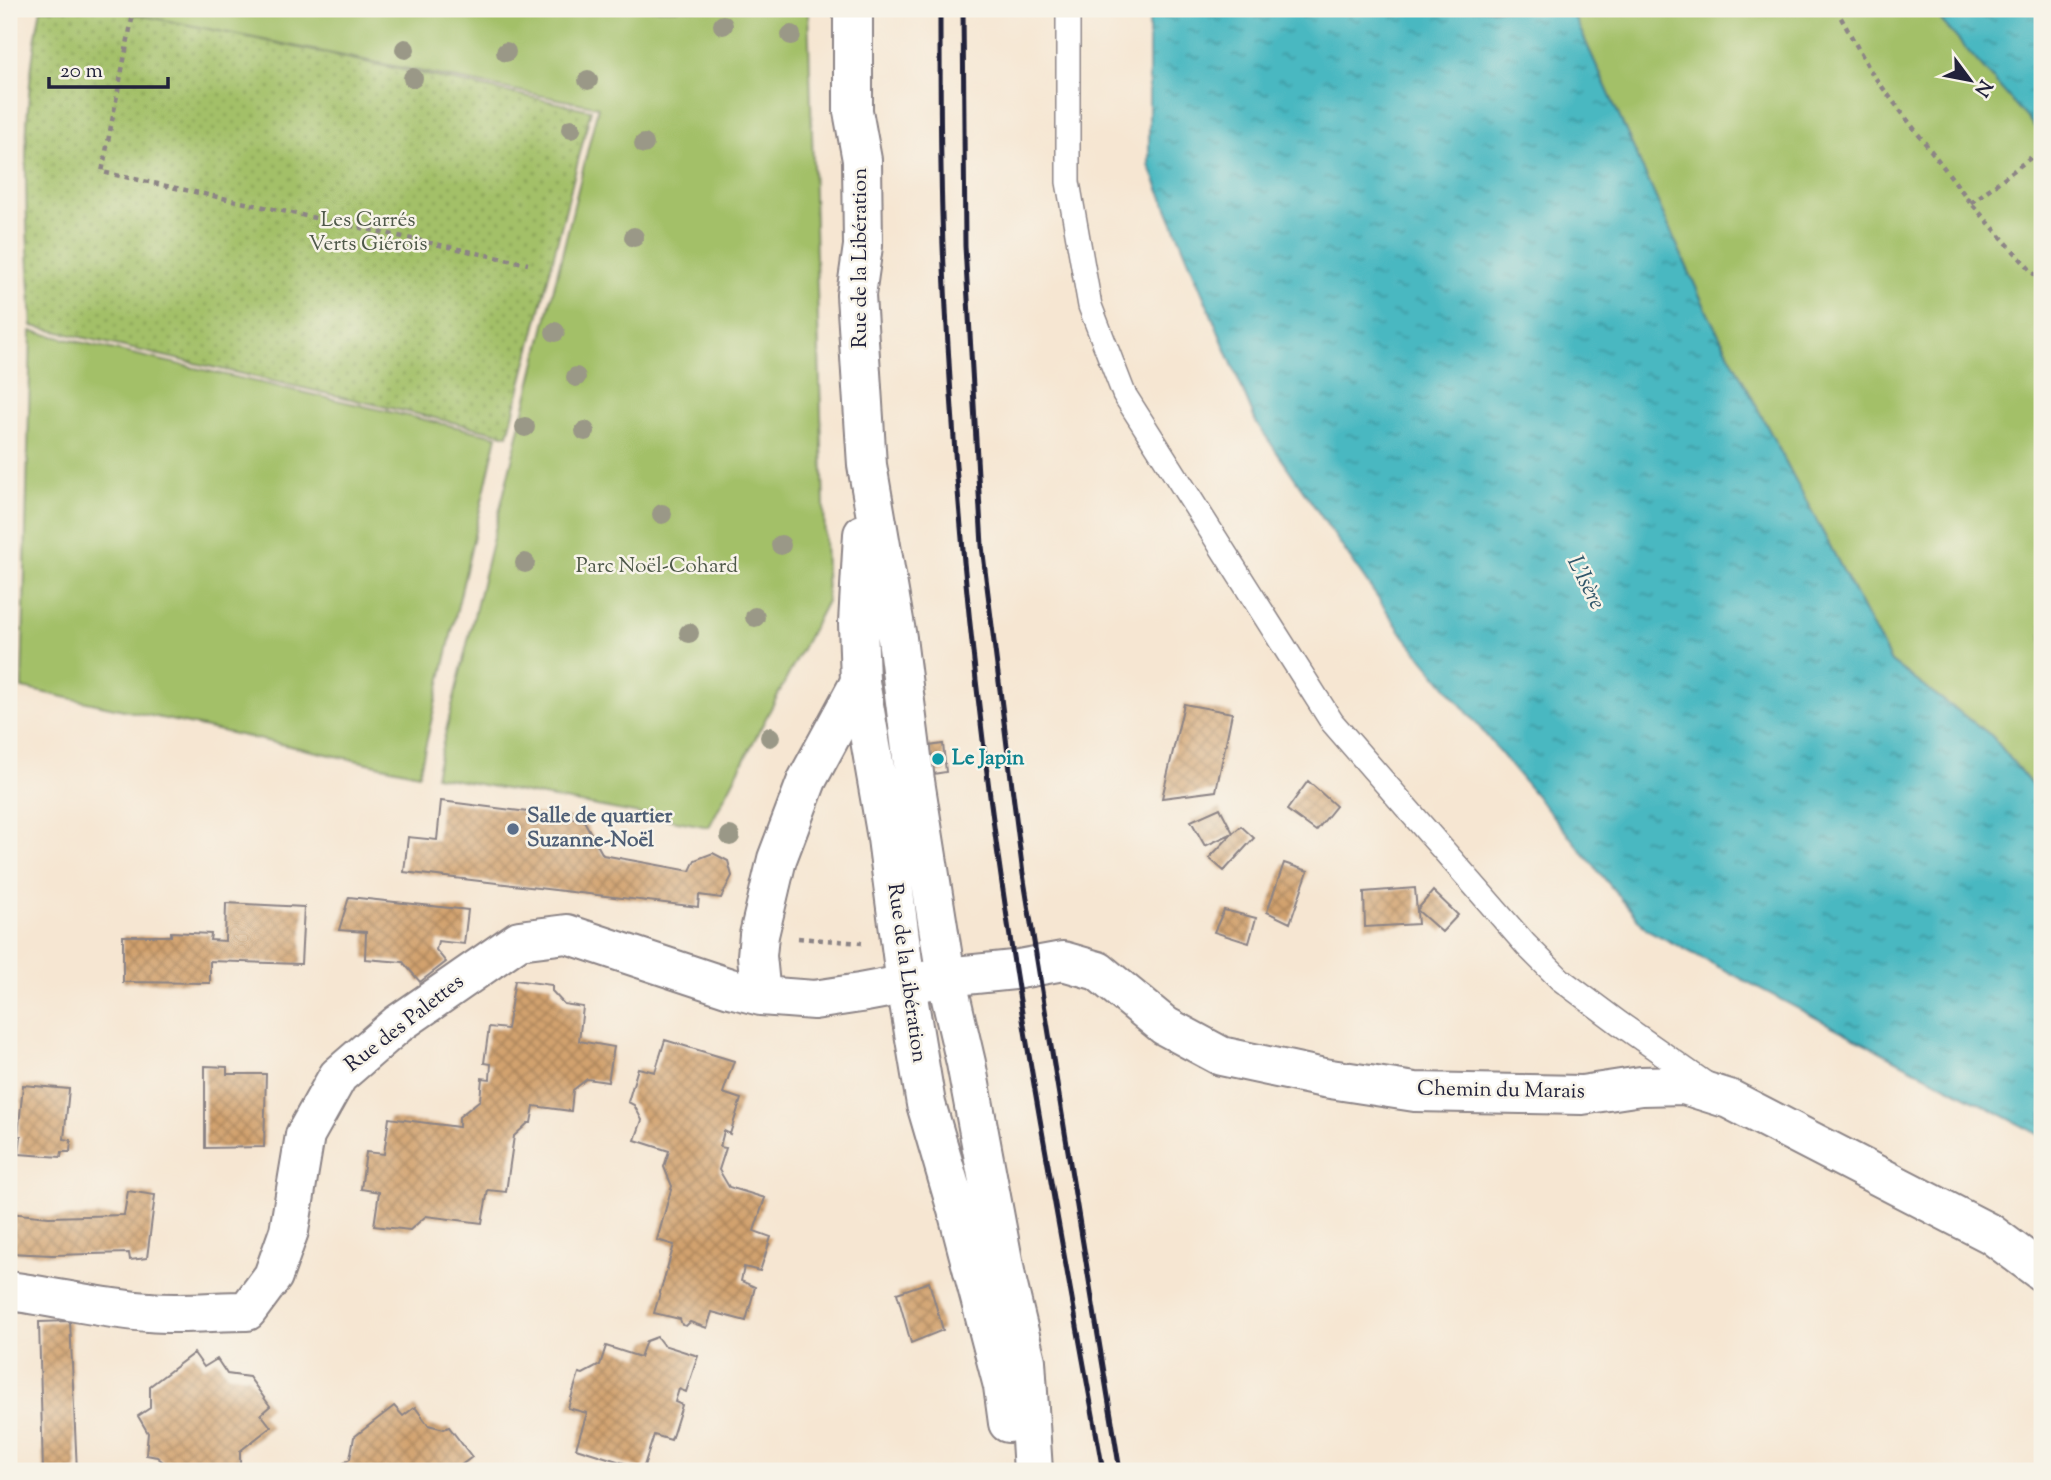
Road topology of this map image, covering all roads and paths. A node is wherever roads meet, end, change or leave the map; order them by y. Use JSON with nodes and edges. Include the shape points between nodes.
{"nodes":[{"id":1,"x":118,"y":9,"type":"edge"},
{"id":2,"x":853,"y":9,"type":"edge"},
{"id":3,"x":1068,"y":9,"type":"edge"},
{"id":4,"x":1836,"y":9,"type":"edge"},
{"id":5,"x":2042,"y":149,"type":"edge"},
{"id":6,"x":1971,"y":203,"type":"junction"},
{"id":7,"x":528,"y":264,"type":"dead end"},
{"id":8,"x":2042,"y":283,"type":"edge"},
{"id":9,"x":867,"y":465,"type":"junction"},
{"id":10,"x":860,"y":682,"type":"junction"},
{"id":11,"x":759,"y":935,"type":"junction"},
{"id":12,"x":901,"y":947,"type":"junction"},
{"id":13,"x":946,"y":977,"type":"junction"},
{"id":14,"x":906,"y":985,"type":"junction"},
{"id":15,"x":761,"y":996,"type":"junction"},
{"id":16,"x":1729,"y":1099,"type":"junction"},
{"id":17,"x":2042,"y":1272,"type":"edge"},
{"id":18,"x":9,"y":1291,"type":"edge"},
{"id":19,"x":1013,"y":1471,"type":"edge"},
{"id":20,"x":1033,"y":1471,"type":"edge"}],
"edges":[{"from":1,"to":7,"type":"path","via":[[134,14],[102,172]]},
{"from":2,"to":9,"type":"street","name":"Rue de la Libération","via":[[853,111],[862,160],[863,246],[856,295]]},
{"from":3,"to":16,"type":"lane","via":[[1068,182],[1090,306],[1124,394],[1332,722],[1560,979]]},
{"from":4,"to":6,"type":"path","via":[[1873,75]]},
{"from":5,"to":6,"type":"path"},
{"from":6,"to":8,"type":"path"},
{"from":9,"to":10,"type":"street","name":"Rue de la Libération"},
{"from":9,"to":13,"type":"street","name":"Rue de la Libération"},
{"from":10,"to":11,"type":"street","via":[[807,780],[777,859]]},
{"from":10,"to":12,"type":"street","name":"Rue de la Libération"},
{"from":11,"to":12,"type":"path"},
{"from":11,"to":15,"type":"street"},
{"from":12,"to":14,"type":"street","name":"Rue de la Libération"},
{"from":13,"to":14,"type":"street","name":"Rue des Palettes"},
{"from":13,"to":16,"type":"street","name":"Chemin du Marais","via":[[1063,961],[1098,971],[1165,1026],[1221,1056],[1324,1078],[1429,1092],[1582,1095],[1684,1085]]},
{"from":13,"to":20,"type":"street","name":"Rue de la Libération","via":[[1026,1361]]},
{"from":14,"to":15,"type":"street","name":"Rue des Palettes","via":[[814,999]]},
{"from":14,"to":19,"type":"street","name":"Rue de la Libération","via":[[926,1104],[1003,1386]]},
{"from":15,"to":18,"type":"street","name":"Rue des Palettes","via":[[566,934],[519,940],[398,1024],[338,1076],[305,1135],[289,1231],[273,1276],[247,1311],[152,1312]]},
{"from":16,"to":17,"type":"street","name":"Chemin du Marais","via":[[1991,1234]]}]}
